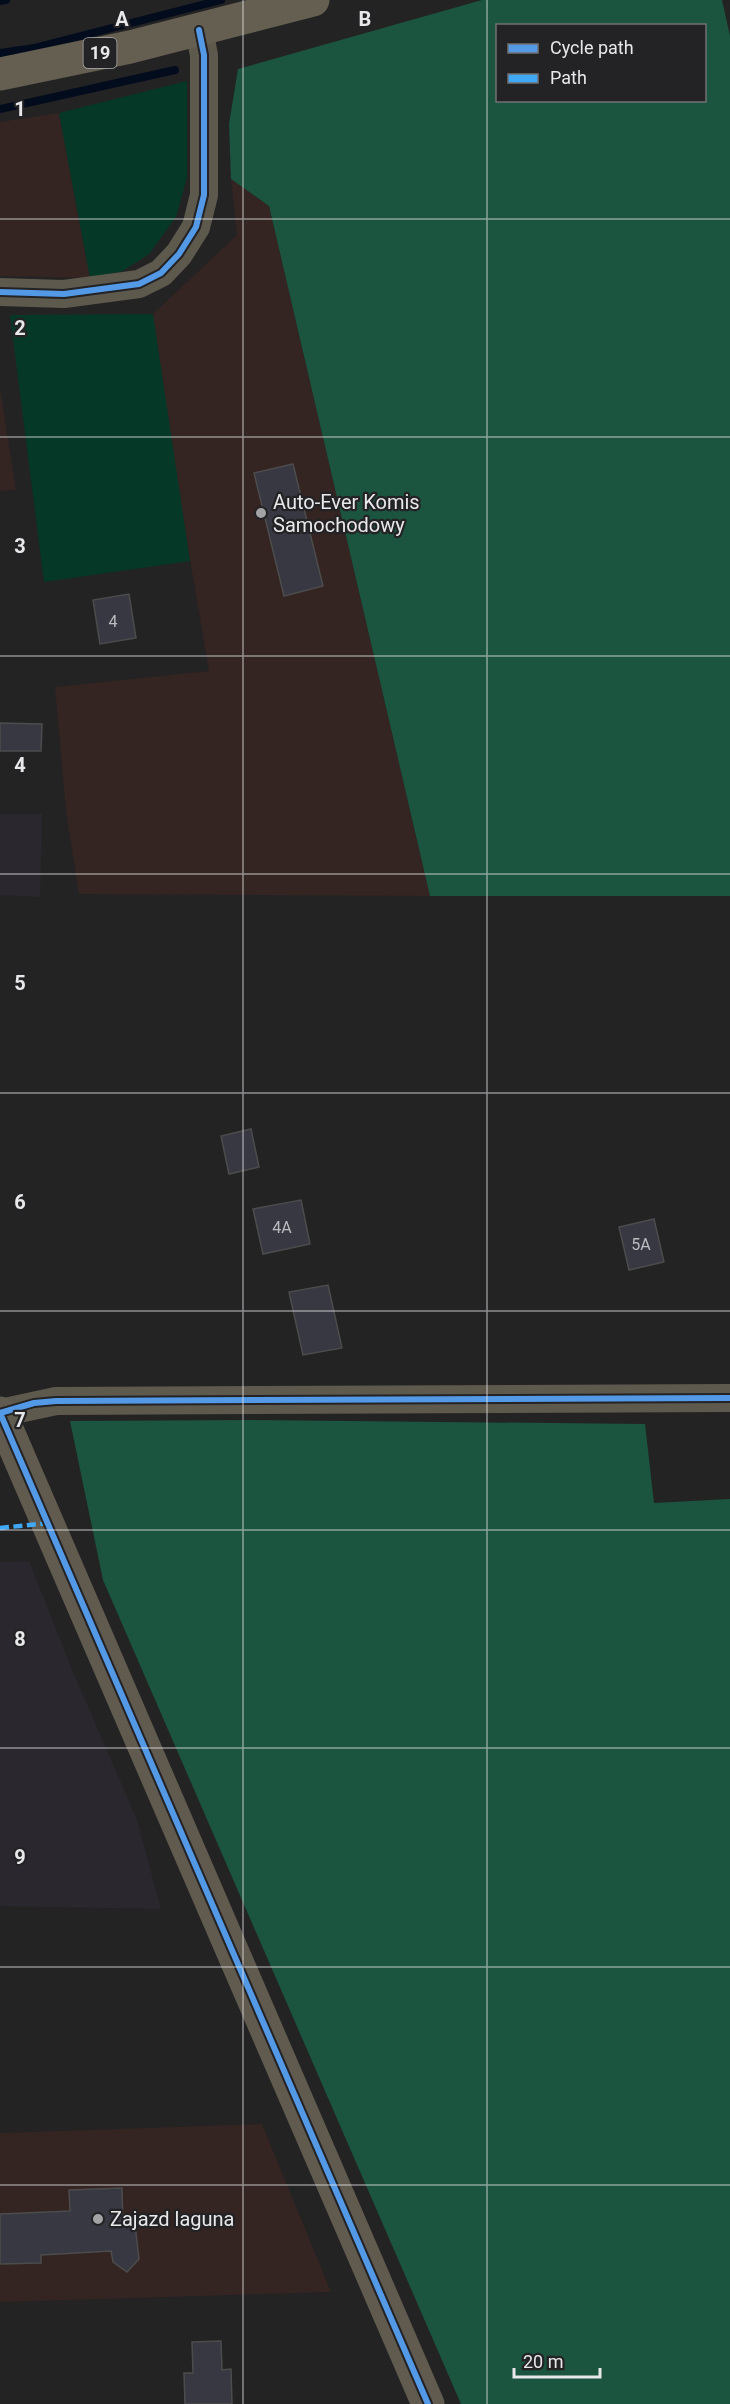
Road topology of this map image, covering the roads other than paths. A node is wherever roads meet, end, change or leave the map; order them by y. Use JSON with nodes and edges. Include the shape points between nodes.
{"nodes":[{"id":1,"x":313,"y":0,"type":"edge"},
{"id":2,"x":199,"y":30,"type":"junction"},
{"id":3,"x":0,"y":74,"type":"edge"},
{"id":4,"x":0,"y":292,"type":"edge"},
{"id":5,"x":730,"y":1398,"type":"edge"},
{"id":6,"x":0,"y":1413,"type":"edge"},
{"id":7,"x":428,"y":2404,"type":"edge"}],
"edges":[{"from":1,"to":2,"type":"highway","number":"19"},
{"from":2,"to":3,"type":"highway","number":"19"},
{"from":2,"to":4,"type":"street","via":[[204,55],[204,195],[195,227],[179,254],[161,273],[139,284],[64,294]]},
{"from":5,"to":6,"type":"street","via":[[56,1401]]},
{"from":6,"to":7,"type":"main road"}]}
